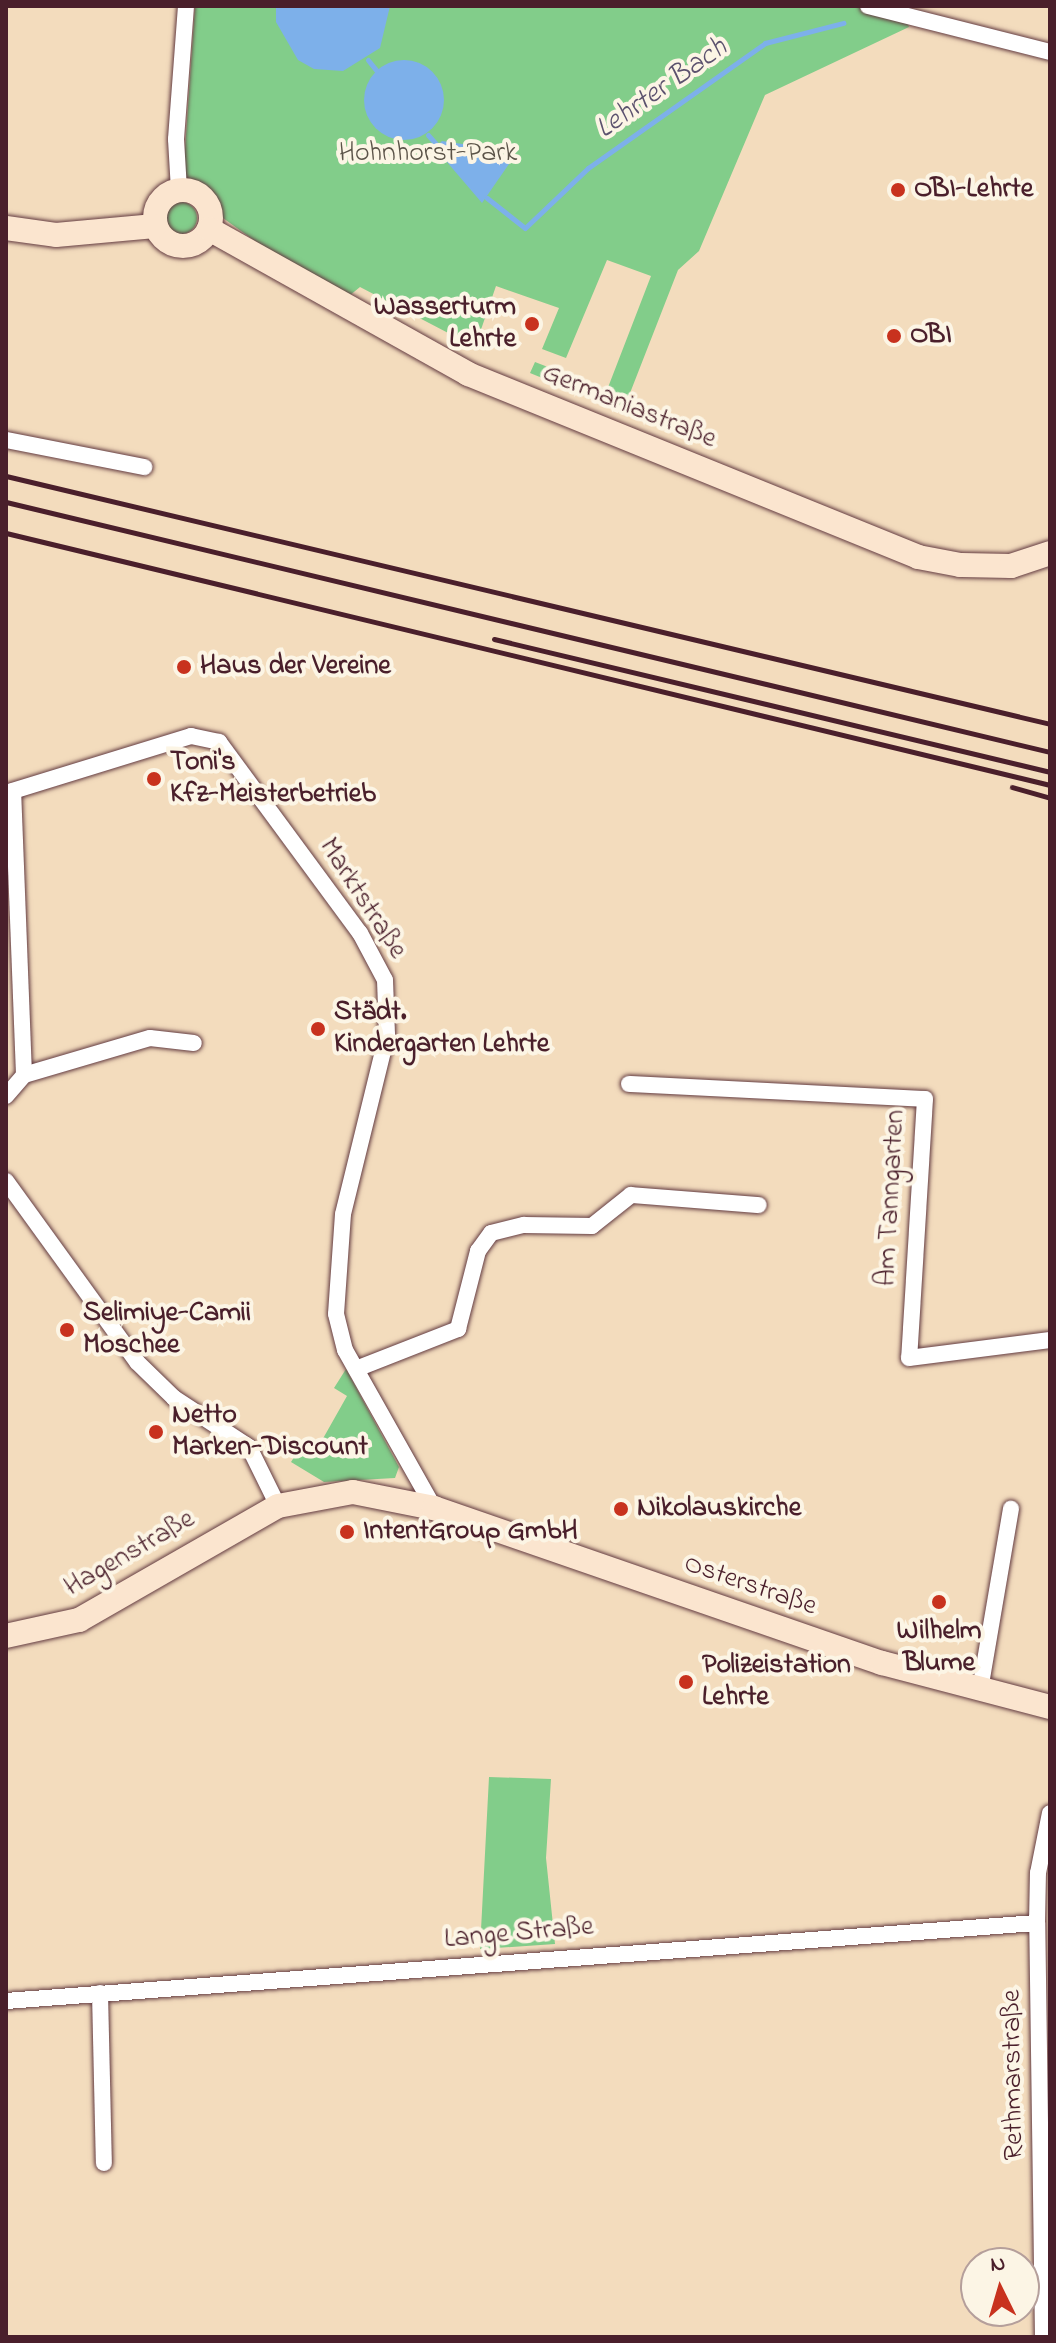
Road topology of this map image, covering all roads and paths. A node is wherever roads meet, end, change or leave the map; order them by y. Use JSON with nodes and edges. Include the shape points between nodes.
{"nodes":[{"id":1,"x":186,"y":6,"type":"edge"},
{"id":2,"x":868,"y":6,"type":"edge"},
{"id":3,"x":1050,"y":52,"type":"edge"},
{"id":4,"x":179,"y":190,"type":"junction"},
{"id":5,"x":155,"y":226,"type":"junction"},
{"id":6,"x":6,"y":228,"type":"edge"},
{"id":7,"x":209,"y":229,"type":"junction"},
{"id":8,"x":6,"y":440,"type":"edge"},
{"id":9,"x":144,"y":467,"type":"dead end"},
{"id":10,"x":1050,"y":553,"type":"edge"},
{"id":11,"x":10,"y":792,"type":"edge"},
{"id":12,"x":194,"y":1043,"type":"dead end"},
{"id":13,"x":24,"y":1075,"type":"junction"},
{"id":14,"x":629,"y":1084,"type":"dead end"},
{"id":15,"x":6,"y":1096,"type":"edge"},
{"id":16,"x":6,"y":1181,"type":"edge"},
{"id":17,"x":759,"y":1205,"type":"dead end"},
{"id":18,"x":1050,"y":1340,"type":"edge"},
{"id":19,"x":356,"y":1369,"type":"junction"},
{"id":20,"x":278,"y":1506,"type":"junction"},
{"id":21,"x":434,"y":1508,"type":"junction"},
{"id":22,"x":1011,"y":1509,"type":"dead end"},
{"id":23,"x":6,"y":1636,"type":"edge"},
{"id":24,"x":980,"y":1690,"type":"junction"},
{"id":25,"x":1050,"y":1707,"type":"edge"},
{"id":26,"x":1050,"y":1813,"type":"edge"},
{"id":27,"x":1037,"y":1923,"type":"junction"},
{"id":28,"x":100,"y":1993,"type":"junction"},
{"id":29,"x":6,"y":2001,"type":"edge"},
{"id":30,"x":104,"y":2163,"type":"dead end"},
{"id":31,"x":1043,"y":2337,"type":"edge"}],
"edges":[{"from":1,"to":4,"type":"street","via":[[176,139]]},
{"from":2,"to":3,"type":"street"},
{"from":4,"to":5,"type":"street","via":[[157,204]]},
{"from":4,"to":7,"type":"street","via":[[203,198],[210,209]]},
{"from":5,"to":6,"type":"street","via":[[56,235]]},
{"from":5,"to":7,"type":"street","via":[[165,240],[181,246],[198,242]]},
{"from":7,"to":10,"type":"street","name":"Germaniastraße","via":[[468,374],[918,557],[1011,566]]},
{"from":8,"to":9,"type":"street"},
{"from":11,"to":13,"type":"street"},
{"from":11,"to":19,"type":"street","name":"Marktstraße","via":[[191,736],[219,742],[360,933],[385,980],[387,1035],[343,1214],[336,1314]]},
{"from":12,"to":13,"type":"street","via":[[150,1038]]},
{"from":13,"to":15,"type":"street"},
{"from":14,"to":18,"type":"street","name":"Am Tanngarten","via":[[925,1099],[909,1358]]},
{"from":16,"to":20,"type":"street","via":[[137,1362],[174,1398],[249,1447],[261,1462]]},
{"from":17,"to":19,"type":"street","via":[[631,1195],[592,1226],[524,1225],[491,1233],[478,1251],[458,1329]]},
{"from":19,"to":21,"type":"street","name":"Marktstraße"},
{"from":20,"to":21,"type":"street","name":"Hagenstraße","via":[[353,1492]]},
{"from":20,"to":23,"type":"street","name":"Hagenstraße","via":[[79,1620]]},
{"from":21,"to":24,"type":"street","name":"Osterstraße","via":[[882,1663]]},
{"from":22,"to":24,"type":"street"},
{"from":24,"to":25,"type":"street","name":"Osterstraße"},
{"from":26,"to":27,"type":"street","name":"Rethmarstraße","via":[[1038,1873]]},
{"from":27,"to":28,"type":"street","name":"Lange Straße"},
{"from":27,"to":31,"type":"street","name":"Rethmarstraße"},
{"from":28,"to":29,"type":"street","name":"Lange Straße"},
{"from":28,"to":30,"type":"street"}]}
